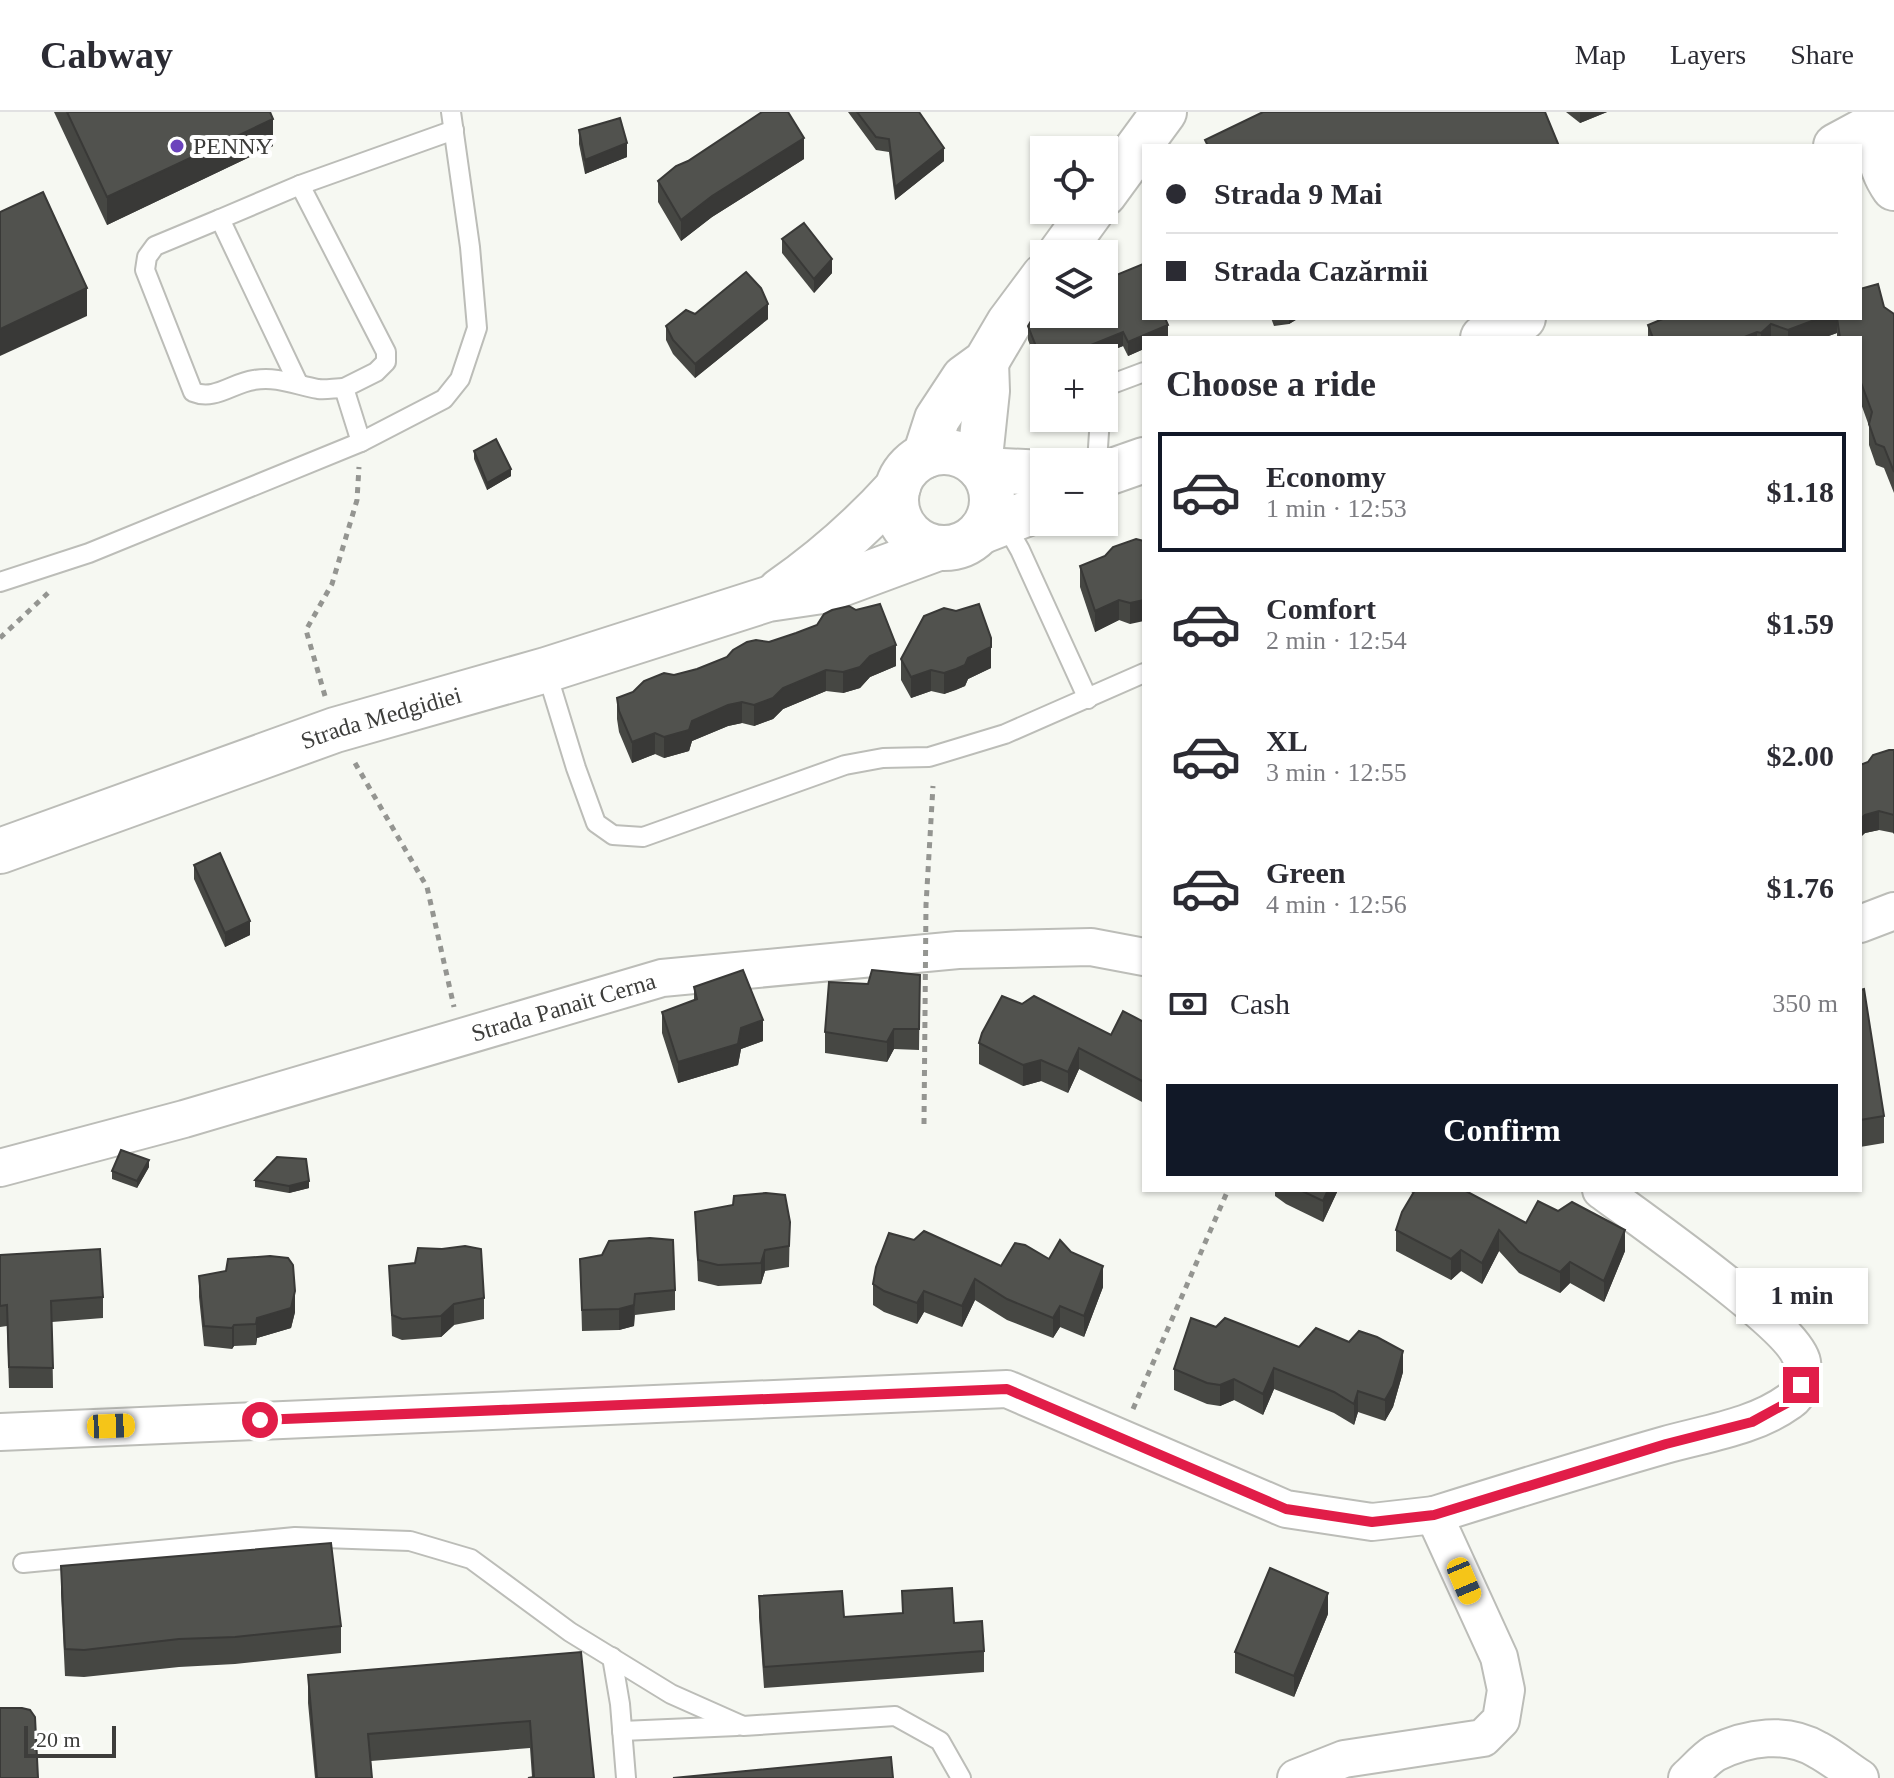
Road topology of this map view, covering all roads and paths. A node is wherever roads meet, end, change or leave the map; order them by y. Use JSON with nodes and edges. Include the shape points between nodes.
{"nodes":[{"id":1,"x":1164,"y":112,"type":"edge"},
{"id":2,"x":1891,"y":115,"type":"edge"},
{"id":3,"x":453,"y":121,"type":"edge"},
{"id":4,"x":1840,"y":144,"type":"edge"},
{"id":5,"x":1118,"y":175,"type":"edge"},
{"id":6,"x":1862,"y":180,"type":"edge"},
{"id":7,"x":300,"y":185,"type":"junction"},
{"id":8,"x":1894,"y":189,"type":"edge"},
{"id":9,"x":220,"y":219,"type":"junction"},
{"id":10,"x":1030,"y":295,"type":"edge"},
{"id":11,"x":1529,"y":321,"type":"edge"},
{"id":12,"x":1488,"y":336,"type":"edge"},
{"id":13,"x":986,"y":362,"type":"junction"},
{"id":14,"x":1142,"y":373,"type":"edge"},
{"id":15,"x":1118,"y":382,"type":"edge"},
{"id":16,"x":298,"y":383,"type":"junction"},
{"id":17,"x":344,"y":388,"type":"junction"},
{"id":18,"x":361,"y":442,"type":"junction"},
{"id":19,"x":1142,"y":461,"type":"edge"},
{"id":20,"x":1118,"y":469,"type":"edge"},
{"id":21,"x":911,"y":471,"type":"junction"},
{"id":22,"x":1030,"y":479,"type":"edge"},
{"id":23,"x":987,"y":498,"type":"junction"},
{"id":24,"x":1030,"y":505,"type":"edge"},
{"id":25,"x":938,"y":548,"type":"junction"},
{"id":26,"x":0,"y":582,"type":"edge"},
{"id":27,"x":768,"y":599,"type":"junction"},
{"id":28,"x":546,"y":670,"type":"junction"},
{"id":29,"x":1142,"y":674,"type":"edge"},
{"id":30,"x":1088,"y":699,"type":"junction"},
{"id":31,"x":933,"y":786,"type":"dead end"},
{"id":32,"x":0,"y":851,"type":"edge"},
{"id":33,"x":1894,"y":911,"type":"edge"},
{"id":34,"x":1862,"y":923,"type":"edge"},
{"id":35,"x":1142,"y":957,"type":"edge"},
{"id":36,"x":924,"y":1124,"type":"dead end"},
{"id":37,"x":0,"y":1168,"type":"edge"},
{"id":38,"x":1227,"y":1192,"type":"edge"},
{"id":39,"x":1604,"y":1192,"type":"edge"},
{"id":40,"x":0,"y":1432,"type":"edge"},
{"id":41,"x":1120,"y":1438,"type":"junction"},
{"id":42,"x":1434,"y":1515,"type":"junction"},
{"id":43,"x":23,"y":1563,"type":"dead end"},
{"id":44,"x":612,"y":1657,"type":"junction"},
{"id":45,"x":743,"y":1726,"type":"junction"},
{"id":46,"x":622,"y":1731,"type":"junction"},
{"id":47,"x":626,"y":1778,"type":"edge"},
{"id":48,"x":961,"y":1778,"type":"edge"},
{"id":49,"x":1296,"y":1778,"type":"edge"},
{"id":50,"x":1687,"y":1778,"type":"edge"},
{"id":51,"x":1860,"y":1778,"type":"edge"}],
"edges":[{"from":1,"to":5,"type":"main road"},
{"from":2,"to":4,"type":"main road"},
{"from":2,"to":8,"type":"main road","via":[[1879,155]]},
{"from":3,"to":7,"type":"lane"},
{"from":3,"to":18,"type":"lane","via":[[477,328],[460,379],[444,399]]},
{"from":6,"to":8,"type":"main road"},
{"from":7,"to":9,"type":"lane"},
{"from":7,"to":17,"type":"lane","via":[[386,352],[386,362],[376,372]]},
{"from":9,"to":16,"type":"lane"},
{"from":9,"to":16,"type":"lane","via":[[155,246],[147,257],[145,270],[193,392],[212,396],[255,379]]},
{"from":10,"to":13,"type":"main road"},
{"from":11,"to":12,"type":"main road"},
{"from":13,"to":21,"type":"main road","via":[[964,378]]},
{"from":13,"to":23,"type":"main road"},
{"from":14,"to":15,"type":"lane"},
{"from":16,"to":17,"type":"lane"},
{"from":17,"to":18,"type":"lane"},
{"from":18,"to":26,"type":"lane","via":[[89,553]]},
{"from":19,"to":20,"type":"main road"},
{"from":21,"to":23,"type":"main road","via":[[953,453],[967,458]]},
{"from":21,"to":25,"type":"main road","via":[[896,501],[904,527]]},
{"from":21,"to":27,"type":"main road","name":"Strada Medgidiei","via":[[851,537]]},
{"from":22,"to":23,"type":"main road"},
{"from":23,"to":24,"type":"main road"},
{"from":23,"to":25,"type":"main road","via":[[961,545]]},
{"from":23,"to":30,"type":"lane","via":[[1038,588]]},
{"from":25,"to":27,"type":"main road","name":"Strada Medgidiei","via":[[822,591]]},
{"from":27,"to":28,"type":"main road","name":"Strada Medgidiei"},
{"from":28,"to":30,"type":"lane","via":[[596,823],[613,835],[643,837],[845,765],[929,757],[1005,734]]},
{"from":28,"to":32,"type":"main road","name":"Strada Medgidiei","via":[[335,730]]},
{"from":29,"to":30,"type":"lane"},
{"from":31,"to":36,"type":"path","bridge":true},
{"from":33,"to":34,"type":"street"},
{"from":35,"to":37,"type":"street","name":"Strada Panait Cerna","via":[[1091,947],[958,950],[662,978]]},
{"from":38,"to":41,"type":"path"},
{"from":39,"to":42,"type":"street","via":[[1748,1300],[1783,1333],[1802,1360],[1801,1385],[1794,1399],[1752,1422]]},
{"from":40,"to":41,"type":"street","via":[[1007,1389]]},
{"from":41,"to":42,"type":"street","via":[[1286,1509],[1372,1522]]},
{"from":42,"to":49,"type":"street","via":[[1499,1657],[1506,1690],[1501,1720],[1483,1738],[1344,1759]]},
{"from":43,"to":44,"type":"lane","via":[[295,1537],[410,1541],[471,1559]]},
{"from":44,"to":45,"type":"lane","via":[[671,1694]]},
{"from":44,"to":46,"type":"lane"},
{"from":45,"to":46,"type":"lane"},
{"from":45,"to":48,"type":"lane","via":[[895,1716],[940,1741]]},
{"from":46,"to":47,"type":"lane"},
{"from":50,"to":51,"type":"street","via":[[1713,1754],[1769,1737],[1817,1749]]}]}
